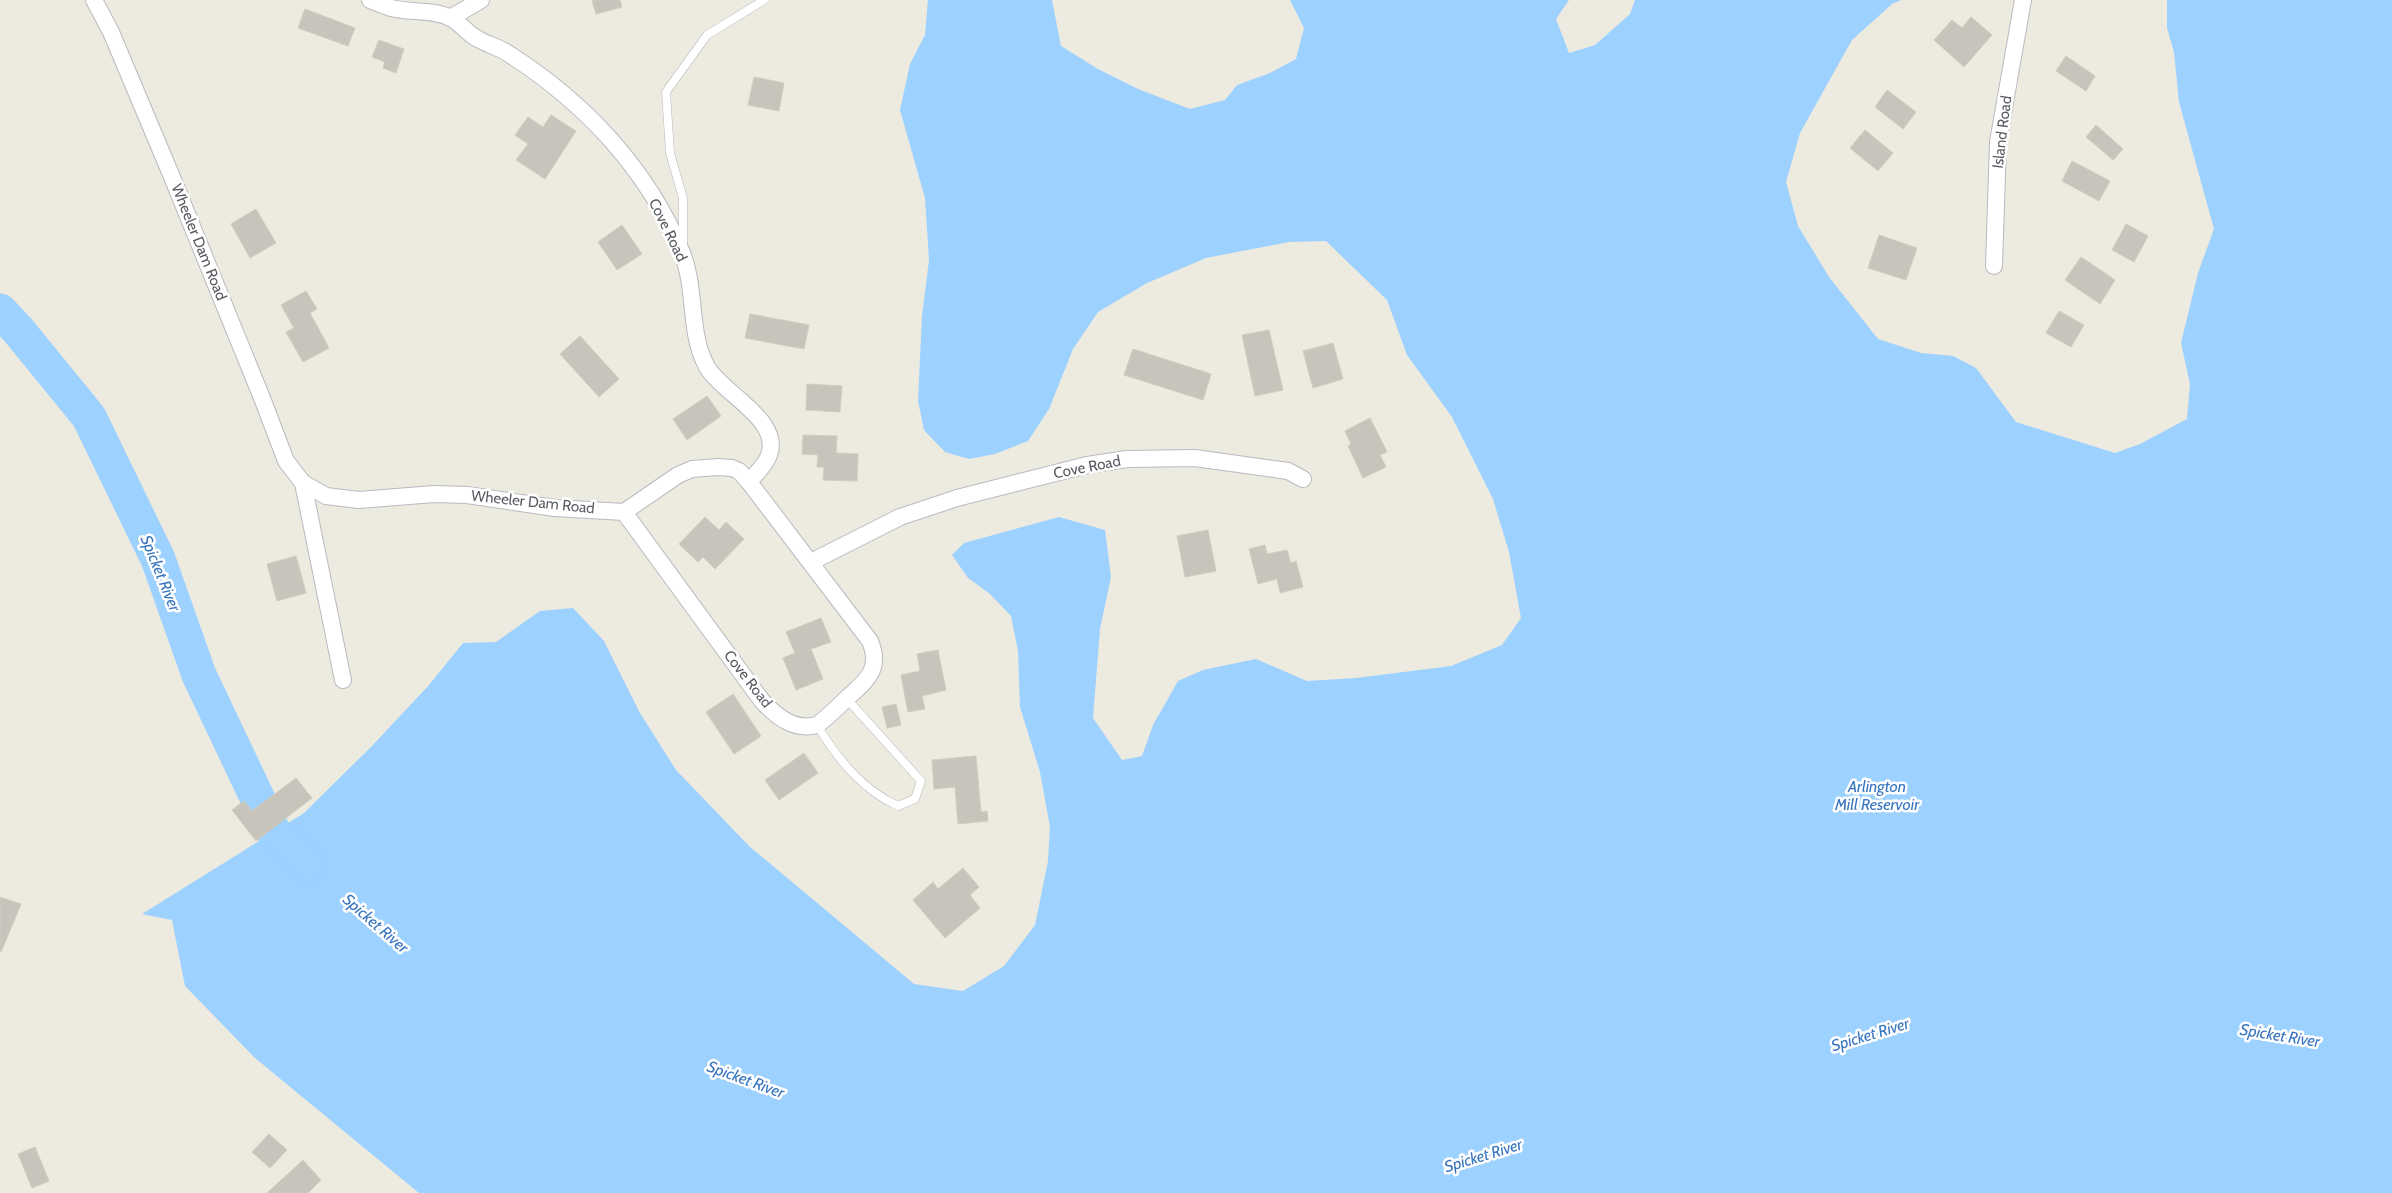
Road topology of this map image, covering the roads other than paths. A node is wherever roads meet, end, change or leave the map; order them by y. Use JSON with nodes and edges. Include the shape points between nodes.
{"nodes":[{"id":1,"x":94,"y":0,"type":"edge"},
{"id":2,"x":370,"y":0,"type":"edge"},
{"id":3,"x":481,"y":0,"type":"edge"},
{"id":4,"x":764,"y":0,"type":"edge"},
{"id":5,"x":2023,"y":0,"type":"edge"},
{"id":6,"x":450,"y":18,"type":"junction"},
{"id":7,"x":683,"y":256,"type":"junction"},
{"id":8,"x":1994,"y":266,"type":"dead end"},
{"id":9,"x":1303,"y":479,"type":"dead end"},
{"id":10,"x":749,"y":482,"type":"junction"},
{"id":11,"x":303,"y":483,"type":"junction"},
{"id":12,"x":624,"y":512,"type":"junction"},
{"id":13,"x":811,"y":562,"type":"junction"},
{"id":14,"x":343,"y":680,"type":"dead end"},
{"id":15,"x":847,"y":699,"type":"junction"},
{"id":16,"x":817,"y":724,"type":"junction"}],
"edges":[{"from":1,"to":11,"type":"street","name":"Wheeler Dam Road","via":[[111,32],[172,177],[274,435],[286,461]]},
{"from":2,"to":6,"type":"street","name":"Cove Road","via":[[392,8]]},
{"from":3,"to":6,"type":"street"},
{"from":4,"to":7,"type":"lane","via":[[707,35],[666,92],[670,153],[683,198]]},
{"from":5,"to":8,"type":"street","name":"Island Road","via":[[1998,142]]},
{"from":6,"to":7,"type":"street","name":"Cove Road","via":[[477,39],[506,52],[539,75],[587,114],[639,175]]},
{"from":7,"to":10,"type":"street","name":"Cove Road","via":[[690,278],[700,350],[708,367],[719,384],[756,416],[772,441],[769,456]]},
{"from":9,"to":13,"type":"street","name":"Cove Road","via":[[1288,471],[1195,458],[1127,459],[1087,465],[956,498],[900,516]]},
{"from":10,"to":12,"type":"street","via":[[732,468],[692,469]]},
{"from":10,"to":13,"type":"street"},
{"from":11,"to":12,"type":"street","name":"Wheeler Dam Road","via":[[326,496],[359,500],[434,494],[467,495],[555,508]]},
{"from":11,"to":14,"type":"street","name":"Wheeler Dam Road"},
{"from":12,"to":16,"type":"street","name":"Cove Road","via":[[762,701],[788,722],[809,727]]},
{"from":13,"to":15,"type":"street","via":[[870,641],[874,651],[872,672]]},
{"from":15,"to":16,"type":"street"},
{"from":15,"to":16,"type":"lane","via":[[921,782],[915,798],[898,806],[861,783]]}]}
